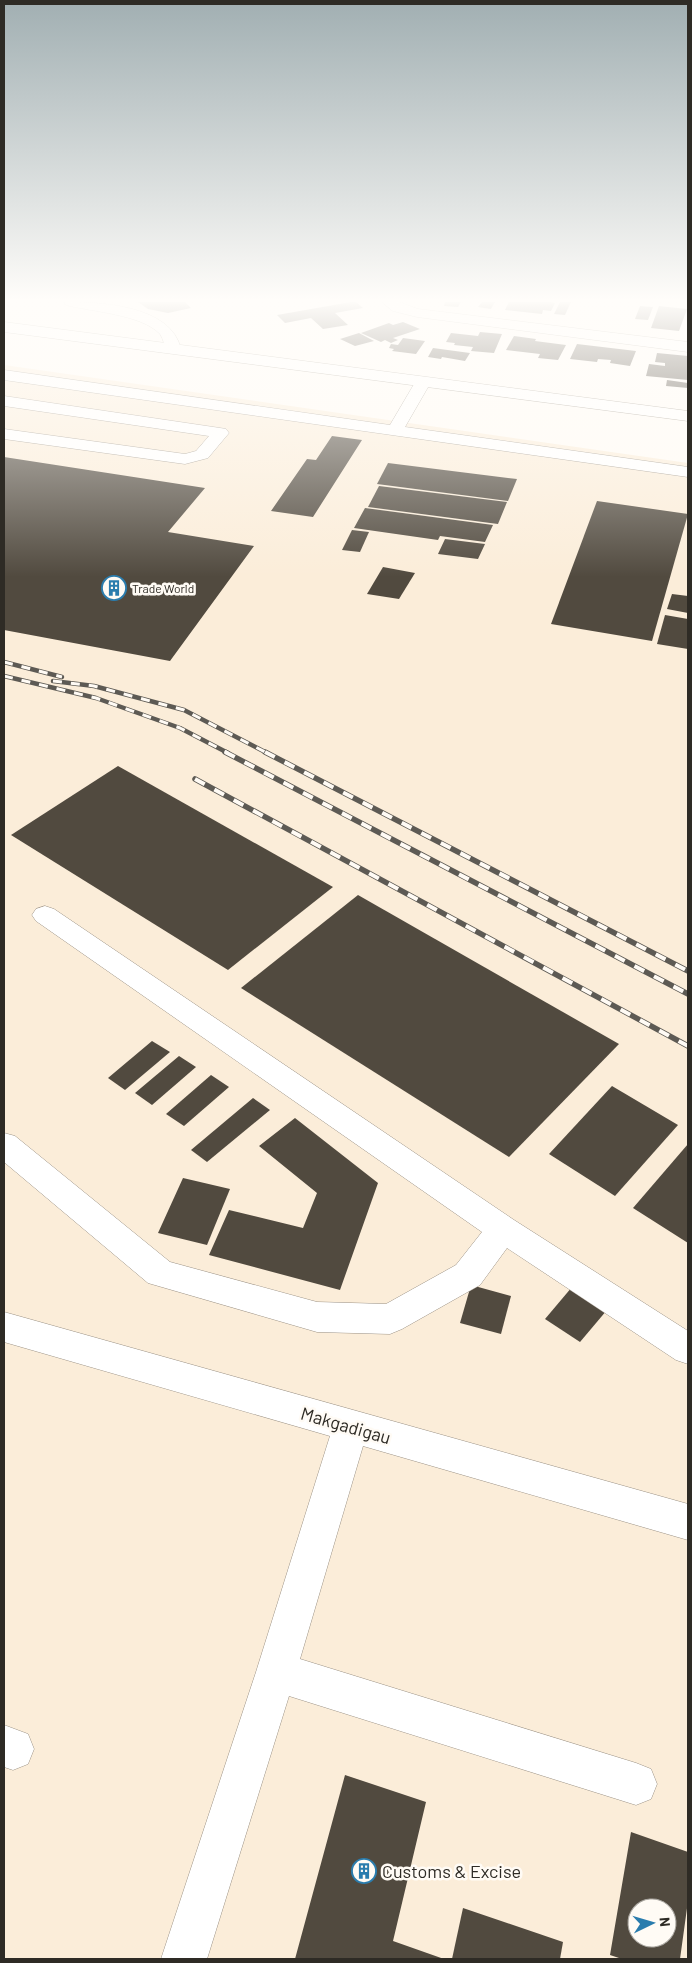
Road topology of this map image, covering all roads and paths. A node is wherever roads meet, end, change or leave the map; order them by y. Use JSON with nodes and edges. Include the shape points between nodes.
{"nodes":[{"id":1,"x":134,"y":394,"type":"edge"},
{"id":2,"x":416,"y":394,"type":"edge"},
{"id":3,"x":449,"y":394,"type":"edge"},
{"id":4,"x":465,"y":394,"type":"edge"},
{"id":5,"x":4,"y":401,"type":"edge"},
{"id":6,"x":242,"y":409,"type":"junction"},
{"id":7,"x":688,"y":416,"type":"edge"},
{"id":8,"x":395,"y":430,"type":"junction"},
{"id":9,"x":688,"y":431,"type":"edge"},
{"id":10,"x":220,"y":433,"type":"junction"},
{"id":11,"x":4,"y":434,"type":"edge"},
{"id":12,"x":688,"y":472,"type":"edge"},
{"id":13,"x":45,"y":915,"type":"dead end"},
{"id":14,"x":4,"y":1145,"type":"edge"},
{"id":15,"x":502,"y":1229,"type":"junction"},
{"id":16,"x":4,"y":1327,"type":"edge"},
{"id":17,"x":688,"y":1350,"type":"edge"},
{"id":18,"x":351,"y":1426,"type":"junction"},
{"id":19,"x":688,"y":1522,"type":"edge"},
{"id":20,"x":276,"y":1672,"type":"junction"},
{"id":21,"x":636,"y":1784,"type":"dead end"},
{"id":22,"x":184,"y":1959,"type":"edge"}],
"edges":[{"from":1,"to":6,"type":"street"},
{"from":2,"to":8,"type":"street"},
{"from":3,"to":9,"type":"street"},
{"from":4,"to":7,"type":"street"},
{"from":5,"to":10,"type":"street"},
{"from":6,"to":8,"type":"street"},
{"from":6,"to":10,"type":"street"},
{"from":8,"to":12,"type":"street"},
{"from":10,"to":11,"type":"street","via":[[203,456],[196,459]]},
{"from":13,"to":15,"type":"street"},
{"from":14,"to":15,"type":"street","via":[[160,1273],[317,1317],[390,1319],[468,1275]]},
{"from":15,"to":17,"type":"street"},
{"from":16,"to":18,"type":"street","name":"Makgadigau"},
{"from":18,"to":19,"type":"street","name":"Makgadigau"},
{"from":18,"to":20,"type":"street"},
{"from":20,"to":21,"type":"street"},
{"from":20,"to":22,"type":"street"}]}
